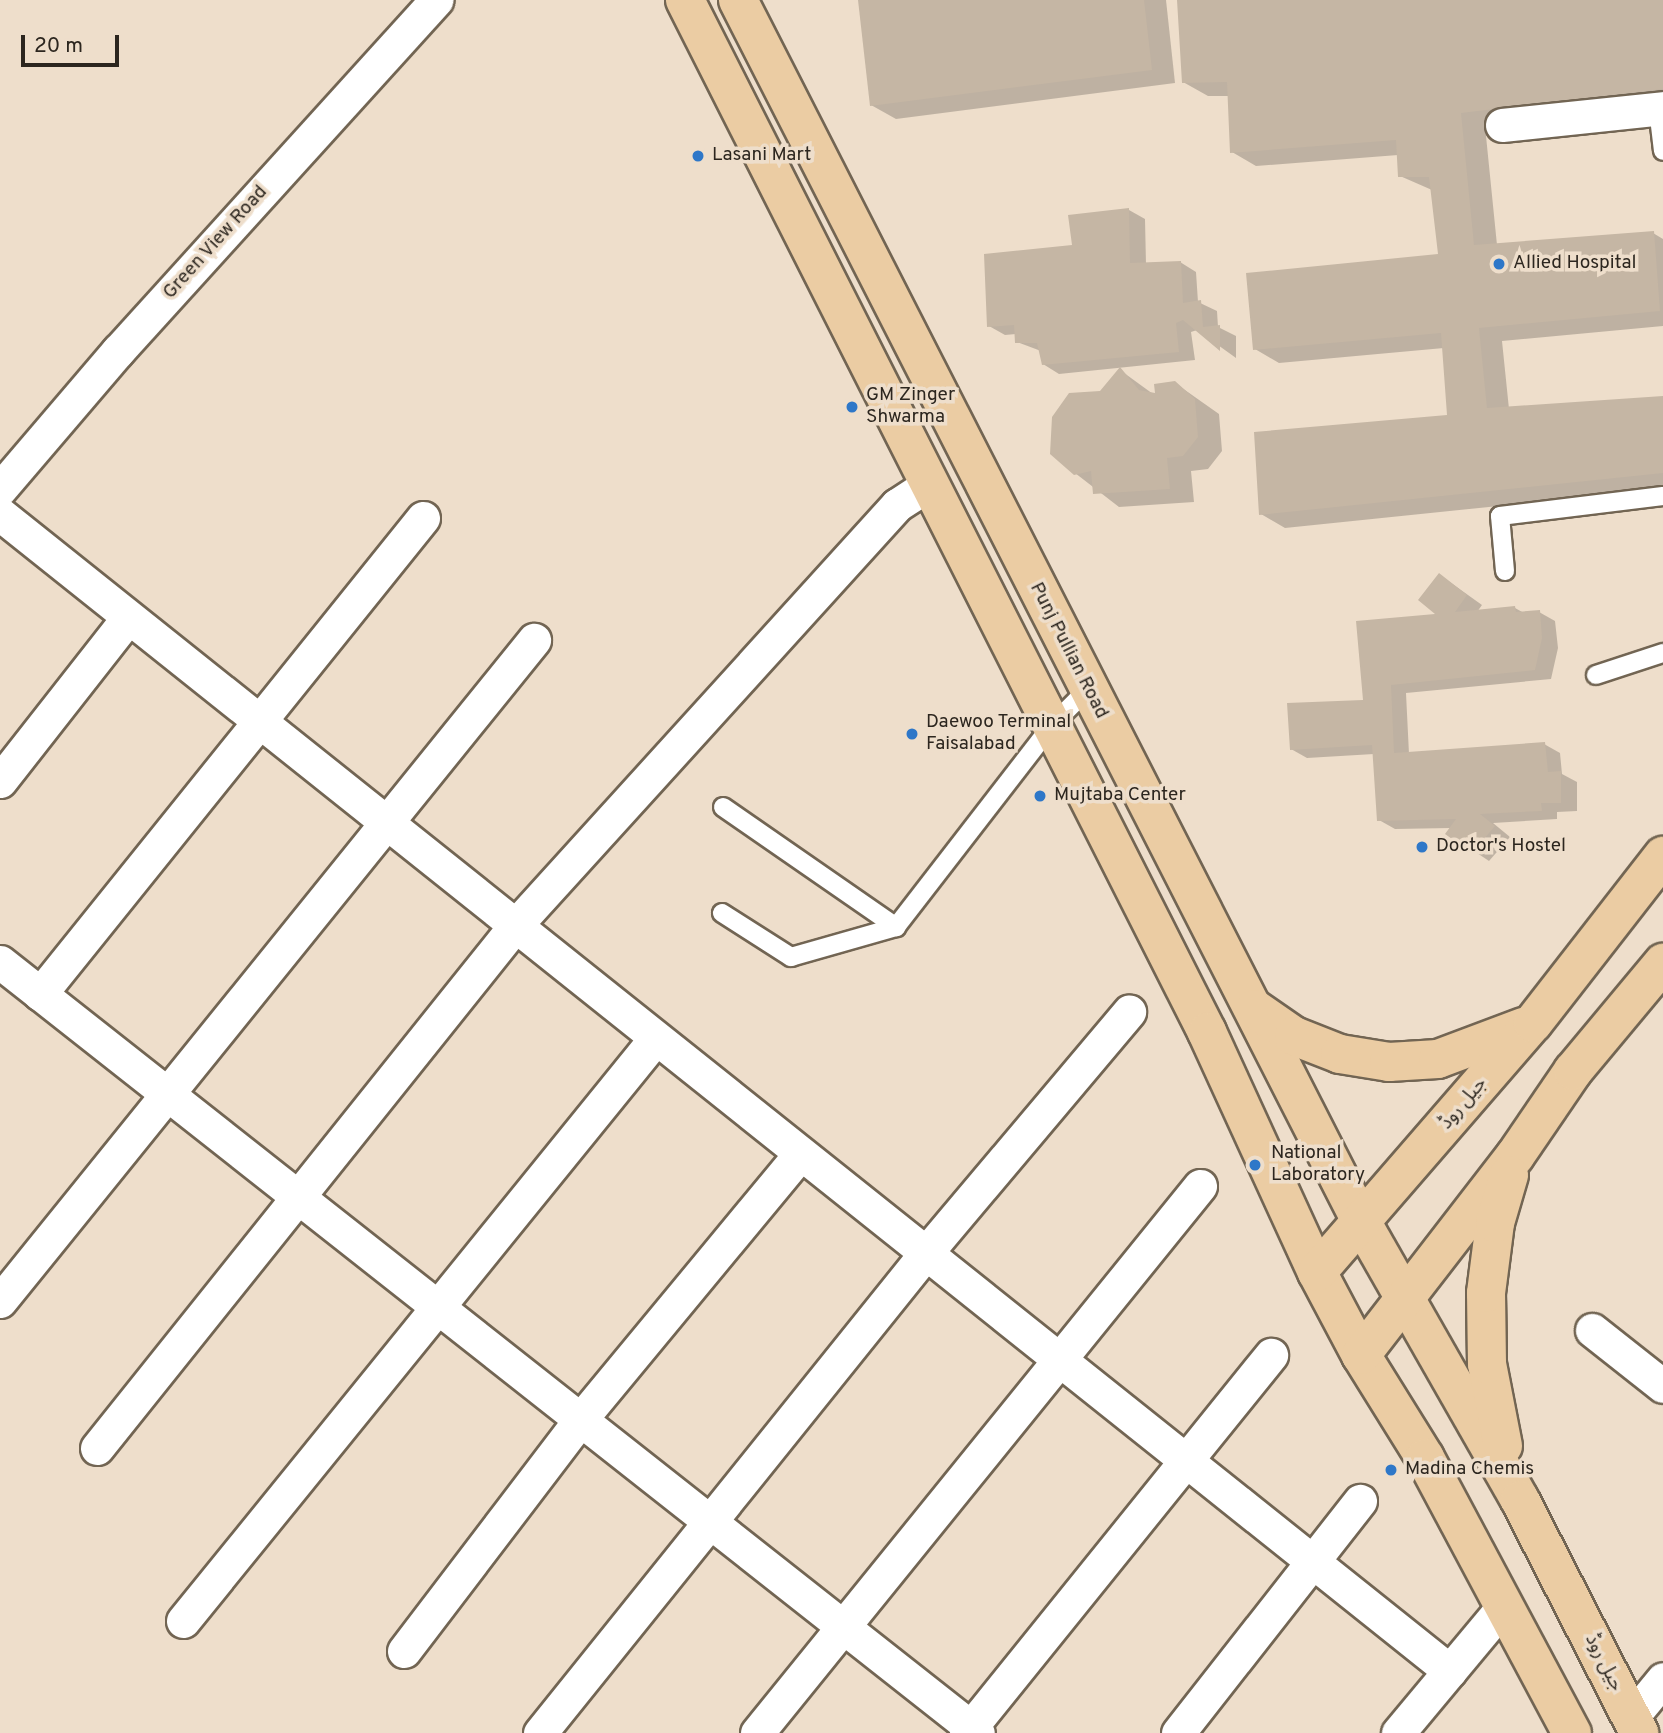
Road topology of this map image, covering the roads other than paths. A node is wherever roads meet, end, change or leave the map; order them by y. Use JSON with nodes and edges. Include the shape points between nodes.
{"nodes":[{"id":1,"x":436,"y":0,"type":"edge"},
{"id":2,"x":685,"y":0,"type":"edge"},
{"id":3,"x":738,"y":0,"type":"edge"},
{"id":4,"x":1661,"y":109,"type":"edge"},
{"id":5,"x":1503,"y":125,"type":"dead end"},
{"id":6,"x":1663,"y":151,"type":"edge"},
{"id":7,"x":931,"y":483,"type":"junction"},
{"id":8,"x":0,"y":489,"type":"edge"},
{"id":9,"x":1663,"y":496,"type":"edge"},
{"id":10,"x":0,"y":514,"type":"edge"},
{"id":11,"x":422,"y":518,"type":"dead end"},
{"id":12,"x":1505,"y":571,"type":"dead end"},
{"id":13,"x":127,"y":619,"type":"junction"},
{"id":14,"x":534,"y":640,"type":"dead end"},
{"id":15,"x":1663,"y":653,"type":"edge"},
{"id":16,"x":1596,"y":675,"type":"dead end"},
{"id":17,"x":1087,"y":690,"type":"junction"},
{"id":18,"x":256,"y":722,"type":"junction"},
{"id":19,"x":1053,"y":724,"type":"junction"},
{"id":20,"x":0,"y":781,"type":"edge"},
{"id":21,"x":723,"y":807,"type":"dead end"},
{"id":22,"x":386,"y":825,"type":"junction"},
{"id":23,"x":1663,"y":856,"type":"edge"},
{"id":24,"x":722,"y":912,"type":"dead end"},
{"id":25,"x":514,"y":927,"type":"junction"},
{"id":26,"x":896,"y":928,"type":"junction"},
{"id":27,"x":0,"y":962,"type":"edge"},
{"id":28,"x":1663,"y":963,"type":"edge"},
{"id":29,"x":40,"y":994,"type":"junction"},
{"id":30,"x":1254,"y":1008,"type":"junction"},
{"id":31,"x":1129,"y":1012,"type":"dead end"},
{"id":32,"x":1533,"y":1023,"type":"junction"},
{"id":33,"x":655,"y":1039,"type":"junction"},
{"id":34,"x":169,"y":1096,"type":"junction"},
{"id":35,"x":800,"y":1154,"type":"junction"},
{"id":36,"x":1515,"y":1156,"type":"junction"},
{"id":37,"x":1200,"y":1186,"type":"dead end"},
{"id":38,"x":298,"y":1197,"type":"junction"},
{"id":39,"x":1362,"y":1223,"type":"junction"},
{"id":40,"x":925,"y":1254,"type":"junction"},
{"id":41,"x":1317,"y":1272,"type":"junction"},
{"id":42,"x":1406,"y":1297,"type":"junction"},
{"id":43,"x":0,"y":1301,"type":"edge"},
{"id":44,"x":438,"y":1308,"type":"junction"},
{"id":45,"x":1592,"y":1330,"type":"dead end"},
{"id":46,"x":1270,"y":1355,"type":"dead end"},
{"id":47,"x":1361,"y":1355,"type":"junction"},
{"id":48,"x":1059,"y":1361,"type":"junction"},
{"id":49,"x":1663,"y":1386,"type":"edge"},
{"id":50,"x":580,"y":1420,"type":"junction"},
{"id":51,"x":97,"y":1448,"type":"dead end"},
{"id":52,"x":1187,"y":1462,"type":"junction"},
{"id":53,"x":1520,"y":1500,"type":"junction"},
{"id":54,"x":1360,"y":1502,"type":"dead end"},
{"id":55,"x":709,"y":1521,"type":"junction"},
{"id":56,"x":1311,"y":1560,"type":"junction"},
{"id":57,"x":1504,"y":1606,"type":"junction"},
{"id":58,"x":183,"y":1621,"type":"dead end"},
{"id":59,"x":842,"y":1627,"type":"junction"},
{"id":60,"x":404,"y":1651,"type":"dead end"},
{"id":61,"x":1450,"y":1671,"type":"junction"},
{"id":62,"x":1663,"y":1679,"type":"edge"},
{"id":63,"x":1635,"y":1726,"type":"edge"},
{"id":64,"x":971,"y":1731,"type":"edge"},
{"id":65,"x":540,"y":1733,"type":"edge"},
{"id":66,"x":757,"y":1733,"type":"edge"},
{"id":67,"x":1178,"y":1733,"type":"edge"},
{"id":68,"x":1398,"y":1733,"type":"edge"},
{"id":69,"x":1572,"y":1733,"type":"edge"}],
"edges":[{"from":1,"to":8,"type":"street","name":"Green View Road","via":[[118,351]]},
{"from":2,"to":7,"type":"main road"},
{"from":3,"to":17,"type":"main road","name":"Punj Pullian Road"},
{"from":4,"to":5,"type":"street"},
{"from":4,"to":6,"type":"lane"},
{"from":7,"to":19,"type":"main road"},
{"from":7,"to":25,"type":"street","via":[[897,505]]},
{"from":9,"to":12,"type":"lane","via":[[1500,516]]},
{"from":10,"to":13,"type":"street"},
{"from":11,"to":18,"type":"street"},
{"from":13,"to":18,"type":"street"},
{"from":13,"to":20,"type":"street"},
{"from":14,"to":22,"type":"street"},
{"from":15,"to":16,"type":"lane"},
{"from":17,"to":19,"type":"lane"},
{"from":17,"to":30,"type":"main road","name":"Punj Pullian Road"},
{"from":18,"to":22,"type":"street"},
{"from":18,"to":29,"type":"street"},
{"from":19,"to":26,"type":"lane"},
{"from":19,"to":41,"type":"main road","via":[[1207,1032]]},
{"from":21,"to":26,"type":"lane"},
{"from":22,"to":25,"type":"street"},
{"from":22,"to":34,"type":"street"},
{"from":23,"to":32,"type":"main road","name":"جیل روڈ"},
{"from":24,"to":26,"type":"lane","via":[[791,957]]},
{"from":25,"to":33,"type":"street"},
{"from":25,"to":38,"type":"street"},
{"from":27,"to":29,"type":"street"},
{"from":28,"to":36,"type":"main road","via":[[1573,1071]]},
{"from":29,"to":34,"type":"street"},
{"from":30,"to":32,"type":"main road","via":[[1294,1036],[1340,1054],[1389,1062],[1438,1059],[1485,1045]]},
{"from":30,"to":39,"type":"main road","name":"Punj Pullian Road"},
{"from":31,"to":40,"type":"street"},
{"from":32,"to":39,"type":"main road","name":"جیل روڈ"},
{"from":33,"to":35,"type":"street"},
{"from":33,"to":44,"type":"street"},
{"from":34,"to":38,"type":"street"},
{"from":34,"to":43,"type":"street"},
{"from":35,"to":40,"type":"street"},
{"from":35,"to":50,"type":"street"},
{"from":36,"to":42,"type":"main road"},
{"from":36,"to":53,"type":"main road","via":[[1495,1223],[1486,1317],[1487,1364],[1498,1433]]},
{"from":37,"to":48,"type":"street"},
{"from":38,"to":44,"type":"street"},
{"from":38,"to":51,"type":"street"},
{"from":39,"to":41,"type":"main road","name":"جیل روڈ"},
{"from":39,"to":42,"type":"main road","name":"Punj Pullian Road"},
{"from":40,"to":48,"type":"street"},
{"from":40,"to":55,"type":"street"},
{"from":41,"to":47,"type":"main road"},
{"from":42,"to":47,"type":"main road"},
{"from":42,"to":53,"type":"main road","name":"جیل روڈ"},
{"from":44,"to":50,"type":"street"},
{"from":44,"to":58,"type":"street"},
{"from":45,"to":49,"type":"street"},
{"from":46,"to":52,"type":"street"},
{"from":47,"to":57,"type":"main road","via":[[1425,1458]]},
{"from":48,"to":52,"type":"street"},
{"from":48,"to":59,"type":"street"},
{"from":50,"to":55,"type":"street"},
{"from":50,"to":60,"type":"street"},
{"from":52,"to":56,"type":"street"},
{"from":52,"to":64,"type":"street"},
{"from":53,"to":63,"type":"main road","name":"جیل روڈ"},
{"from":54,"to":56,"type":"street"},
{"from":55,"to":59,"type":"street"},
{"from":55,"to":65,"type":"street"},
{"from":56,"to":61,"type":"street"},
{"from":56,"to":67,"type":"street"},
{"from":57,"to":61,"type":"street"},
{"from":57,"to":69,"type":"main road"},
{"from":59,"to":64,"type":"street"},
{"from":59,"to":66,"type":"street"},
{"from":61,"to":68,"type":"street"},
{"from":62,"to":63,"type":"street"}]}
